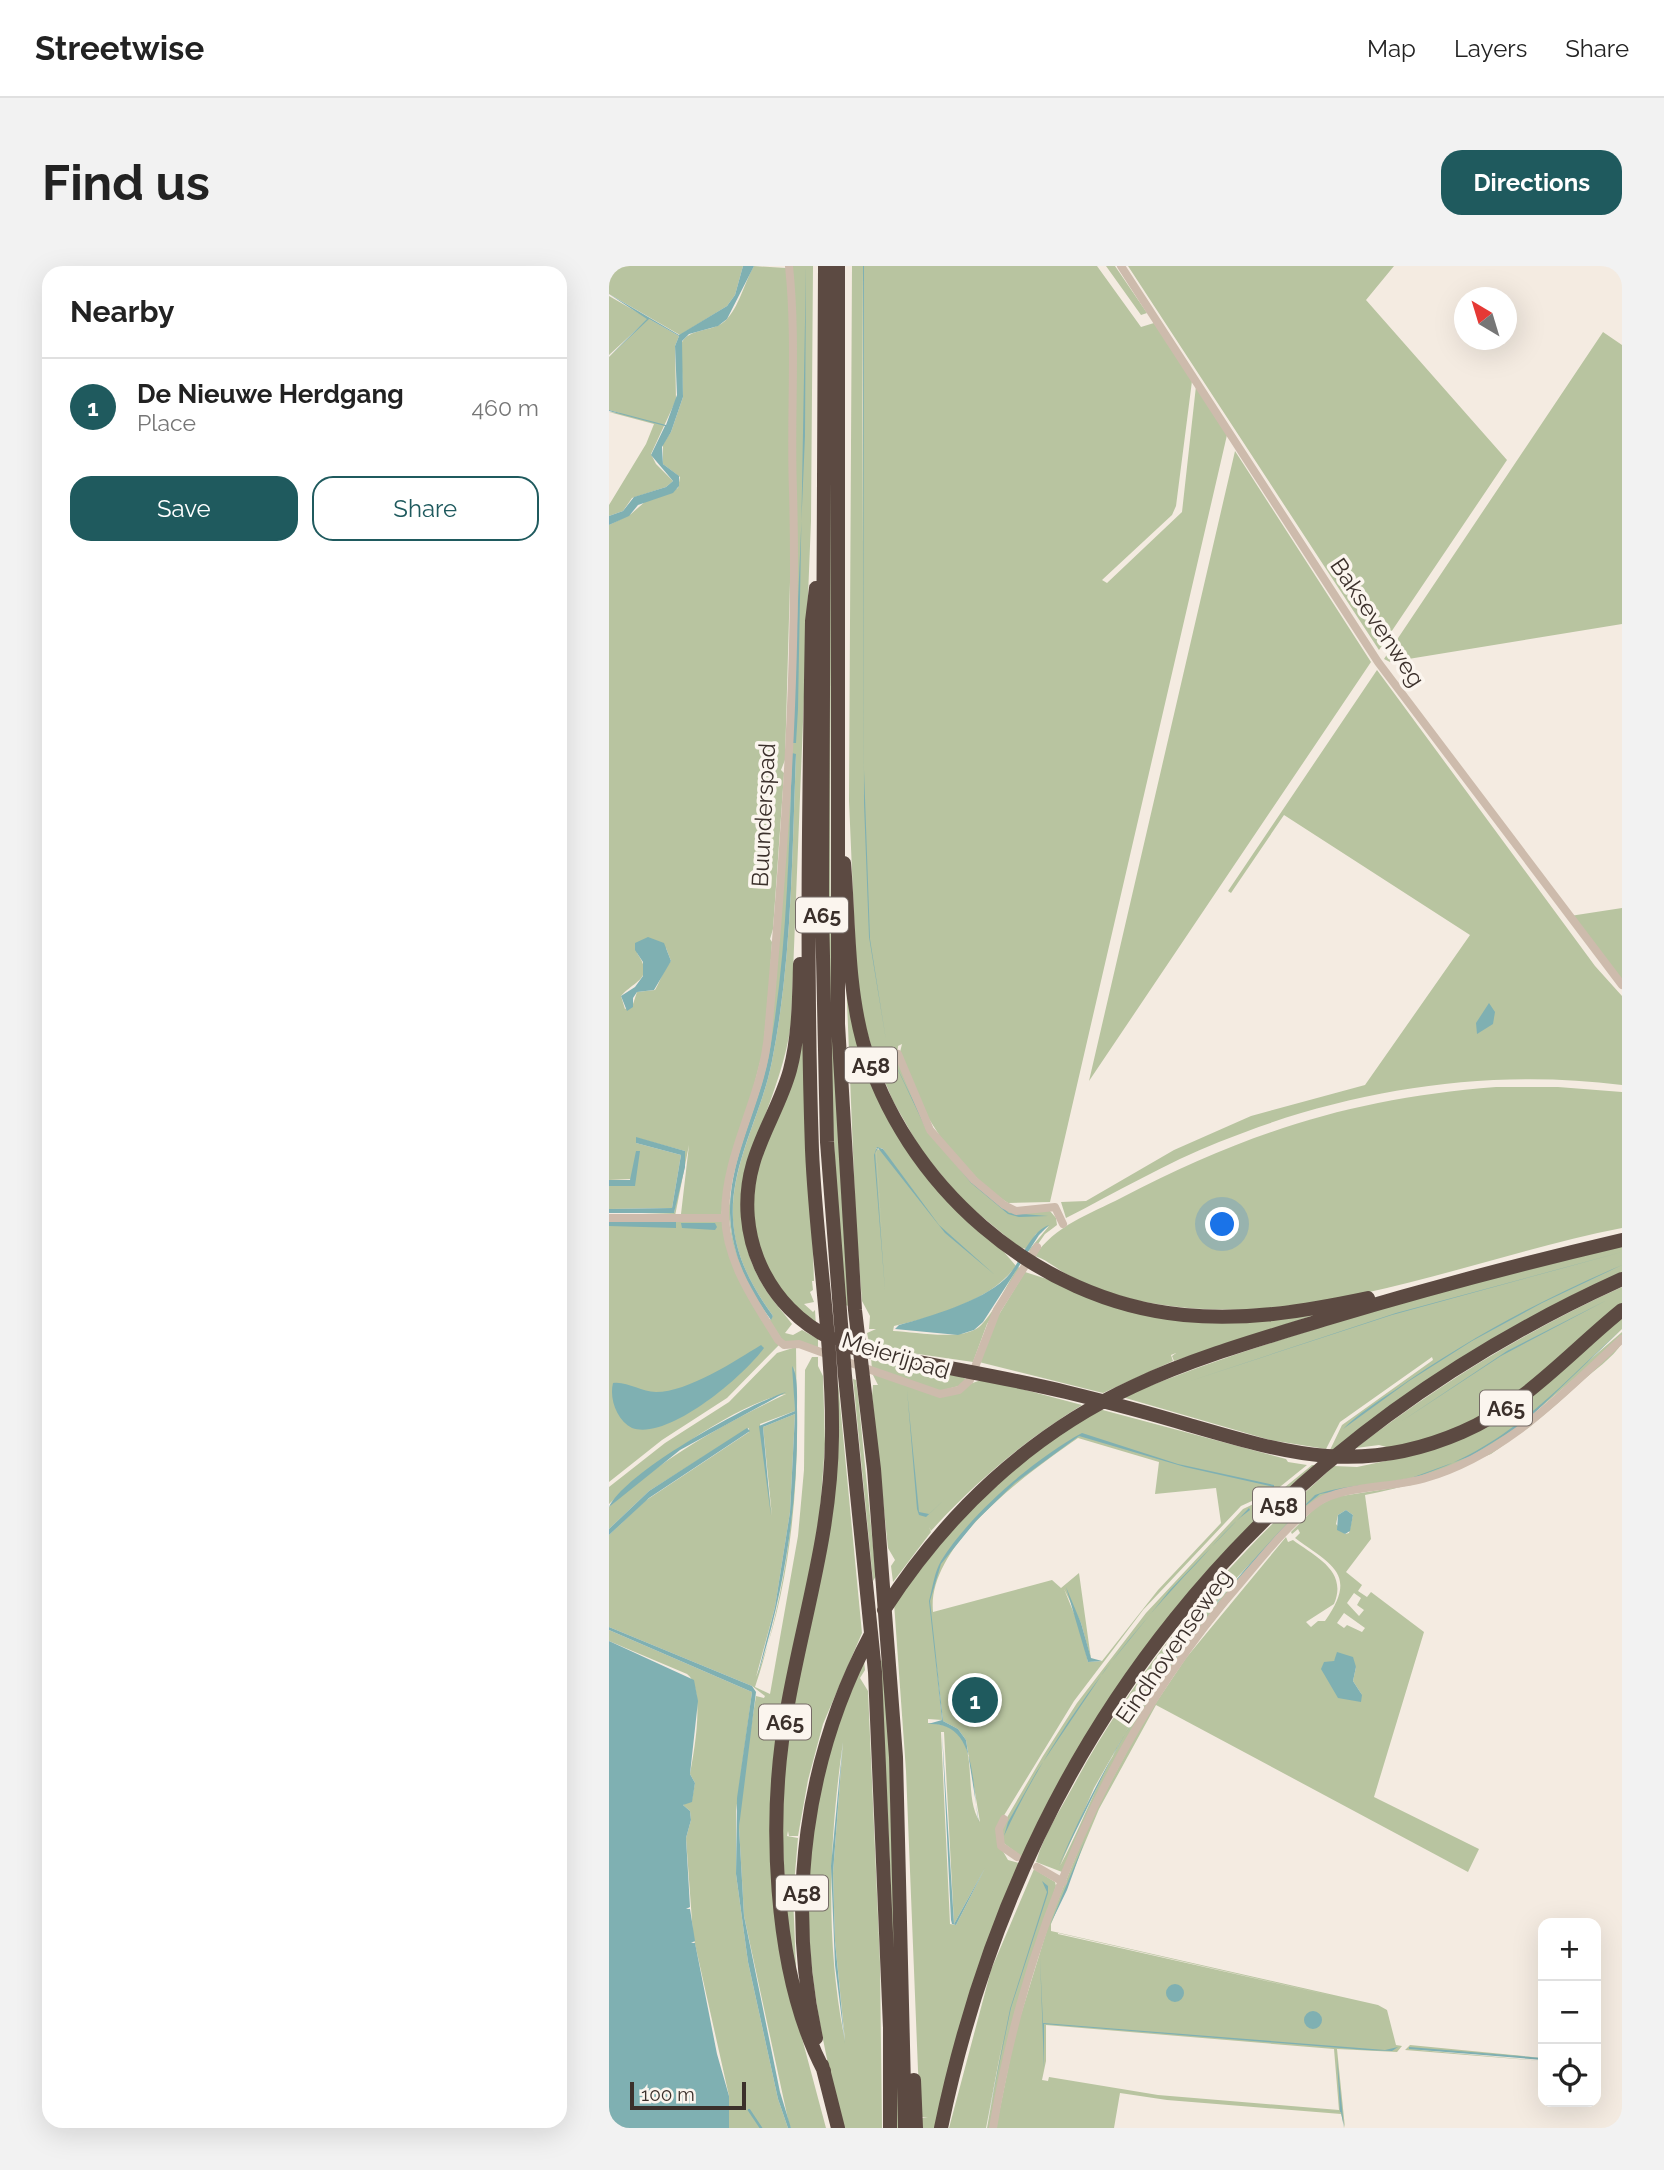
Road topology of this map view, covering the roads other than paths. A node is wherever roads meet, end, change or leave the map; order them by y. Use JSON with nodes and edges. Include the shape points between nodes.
{"nodes":[{"id":1,"x":789,"y":266,"type":"edge"},
{"id":2,"x":825,"y":266,"type":"edge"},
{"id":3,"x":838,"y":266,"type":"edge"},
{"id":4,"x":1121,"y":266,"type":"edge"},
{"id":5,"x":824,"y":527,"type":"junction"},
{"id":6,"x":836,"y":834,"type":"junction"},
{"id":7,"x":807,"y":886,"type":"junction"},
{"id":8,"x":1622,"y":985,"type":"edge"},
{"id":9,"x":898,"y":1054,"type":"dead end"},
{"id":10,"x":725,"y":1217,"type":"junction"},
{"id":11,"x":609,"y":1218,"type":"edge"},
{"id":12,"x":1063,"y":1224,"type":"dead end"},
{"id":13,"x":1622,"y":1240,"type":"edge"},
{"id":14,"x":1037,"y":1247,"type":"dead end"},
{"id":15,"x":1622,"y":1279,"type":"edge"},
{"id":16,"x":1419,"y":1292,"type":"junction"},
{"id":17,"x":1622,"y":1310,"type":"edge"},
{"id":18,"x":1622,"y":1339,"type":"edge"},
{"id":19,"x":784,"y":1345,"type":"joint"},
{"id":20,"x":1004,"y":1819,"type":"dead end"},
{"id":21,"x":1017,"y":1857,"type":"dead end"},
{"id":22,"x":1037,"y":1867,"type":"dead end"},
{"id":23,"x":1063,"y":1882,"type":"junction"},
{"id":24,"x":904,"y":2013,"type":"junction"},
{"id":25,"x":824,"y":2071,"type":"junction"},
{"id":26,"x":838,"y":2128,"type":"edge"},
{"id":27,"x":890,"y":2128,"type":"edge"},
{"id":28,"x":905,"y":2128,"type":"edge"},
{"id":29,"x":916,"y":2128,"type":"edge"},
{"id":30,"x":941,"y":2128,"type":"edge"},
{"id":31,"x":993,"y":2128,"type":"edge"}],
"edges":[{"from":1,"to":10,"type":"street","name":"Buunderspad","via":[[794,320],[795,512],[780,872],[766,1056],[734,1157]]},
{"from":2,"to":5,"type":"highway","number":"A65"},
{"from":3,"to":6,"type":"highway","number":"A65"},
{"from":4,"to":8,"type":"street","name":"Baksevenweg","via":[[1378,662]]},
{"from":5,"to":7,"type":"highway","number":"A65","via":[[812,621]]},
{"from":5,"to":27,"type":"highway","number":"A65","via":[[823,1026],[838,1302],[875,1672]]},
{"from":6,"to":16,"type":"highway","number":"A58","via":[[845,863],[857,1016],[883,1097],[933,1178],[1011,1248],[1112,1300],[1182,1315],[1269,1315]]},
{"from":6,"to":24,"type":"highway","number":"A65","via":[[838,1024],[855,1310],[896,1757]]},
{"from":7,"to":17,"type":"highway","number":"A65","via":[[794,1054],[749,1182],[747,1214],[764,1274],[785,1305],[824,1336],[864,1350],[986,1373],[1304,1455],[1364,1457],[1428,1445],[1488,1419],[1532,1388]]},
{"from":7,"to":25,"type":"highway","number":"A65","via":[[812,1152],[829,1370],[831,1488],[823,1548],[781,1743],[777,1858],[789,1957],[808,2042]]},
{"from":9,"to":12,"type":"street","via":[[930,1130],[975,1180],[1016,1211],[1055,1207]]},
{"from":10,"to":11,"type":"street"},
{"from":10,"to":19,"type":"street","name":"Buunderspad","via":[[739,1273]]},
{"from":13,"to":16,"type":"highway","number":"A58"},
{"from":14,"to":19,"type":"street","name":"Meierijpad","via":[[993,1317],[970,1380],[953,1393],[940,1394],[882,1376],[806,1346]]},
{"from":15,"to":30,"type":"highway","number":"A58","via":[[1496,1342],[1396,1408],[1303,1482],[1191,1599],[1116,1699],[1025,1863],[977,1987]]},
{"from":16,"to":25,"type":"highway","number":"A58","via":[[1187,1364],[1109,1398],[1016,1460],[981,1490],[924,1553],[879,1619],[850,1676],[830,1730],[809,1813],[802,1942],[811,2016]]},
{"from":18,"to":23,"type":"street","name":"Eindhovenseweg","via":[[1505,1443],[1428,1478],[1324,1499],[1282,1534],[1218,1609],[1167,1681],[1127,1745]]},
{"from":20,"to":21,"type":"street","via":[[999,1829],[1001,1846]]},
{"from":22,"to":23,"type":"street"},
{"from":23,"to":31,"type":"street","name":"Eindhovenseweg","via":[[1025,1989]]},
{"from":24,"to":28,"type":"highway","number":"A65"},
{"from":24,"to":29,"type":"highway","via":[[912,2043]]},
{"from":25,"to":26,"type":"highway","number":"A58"}]}
